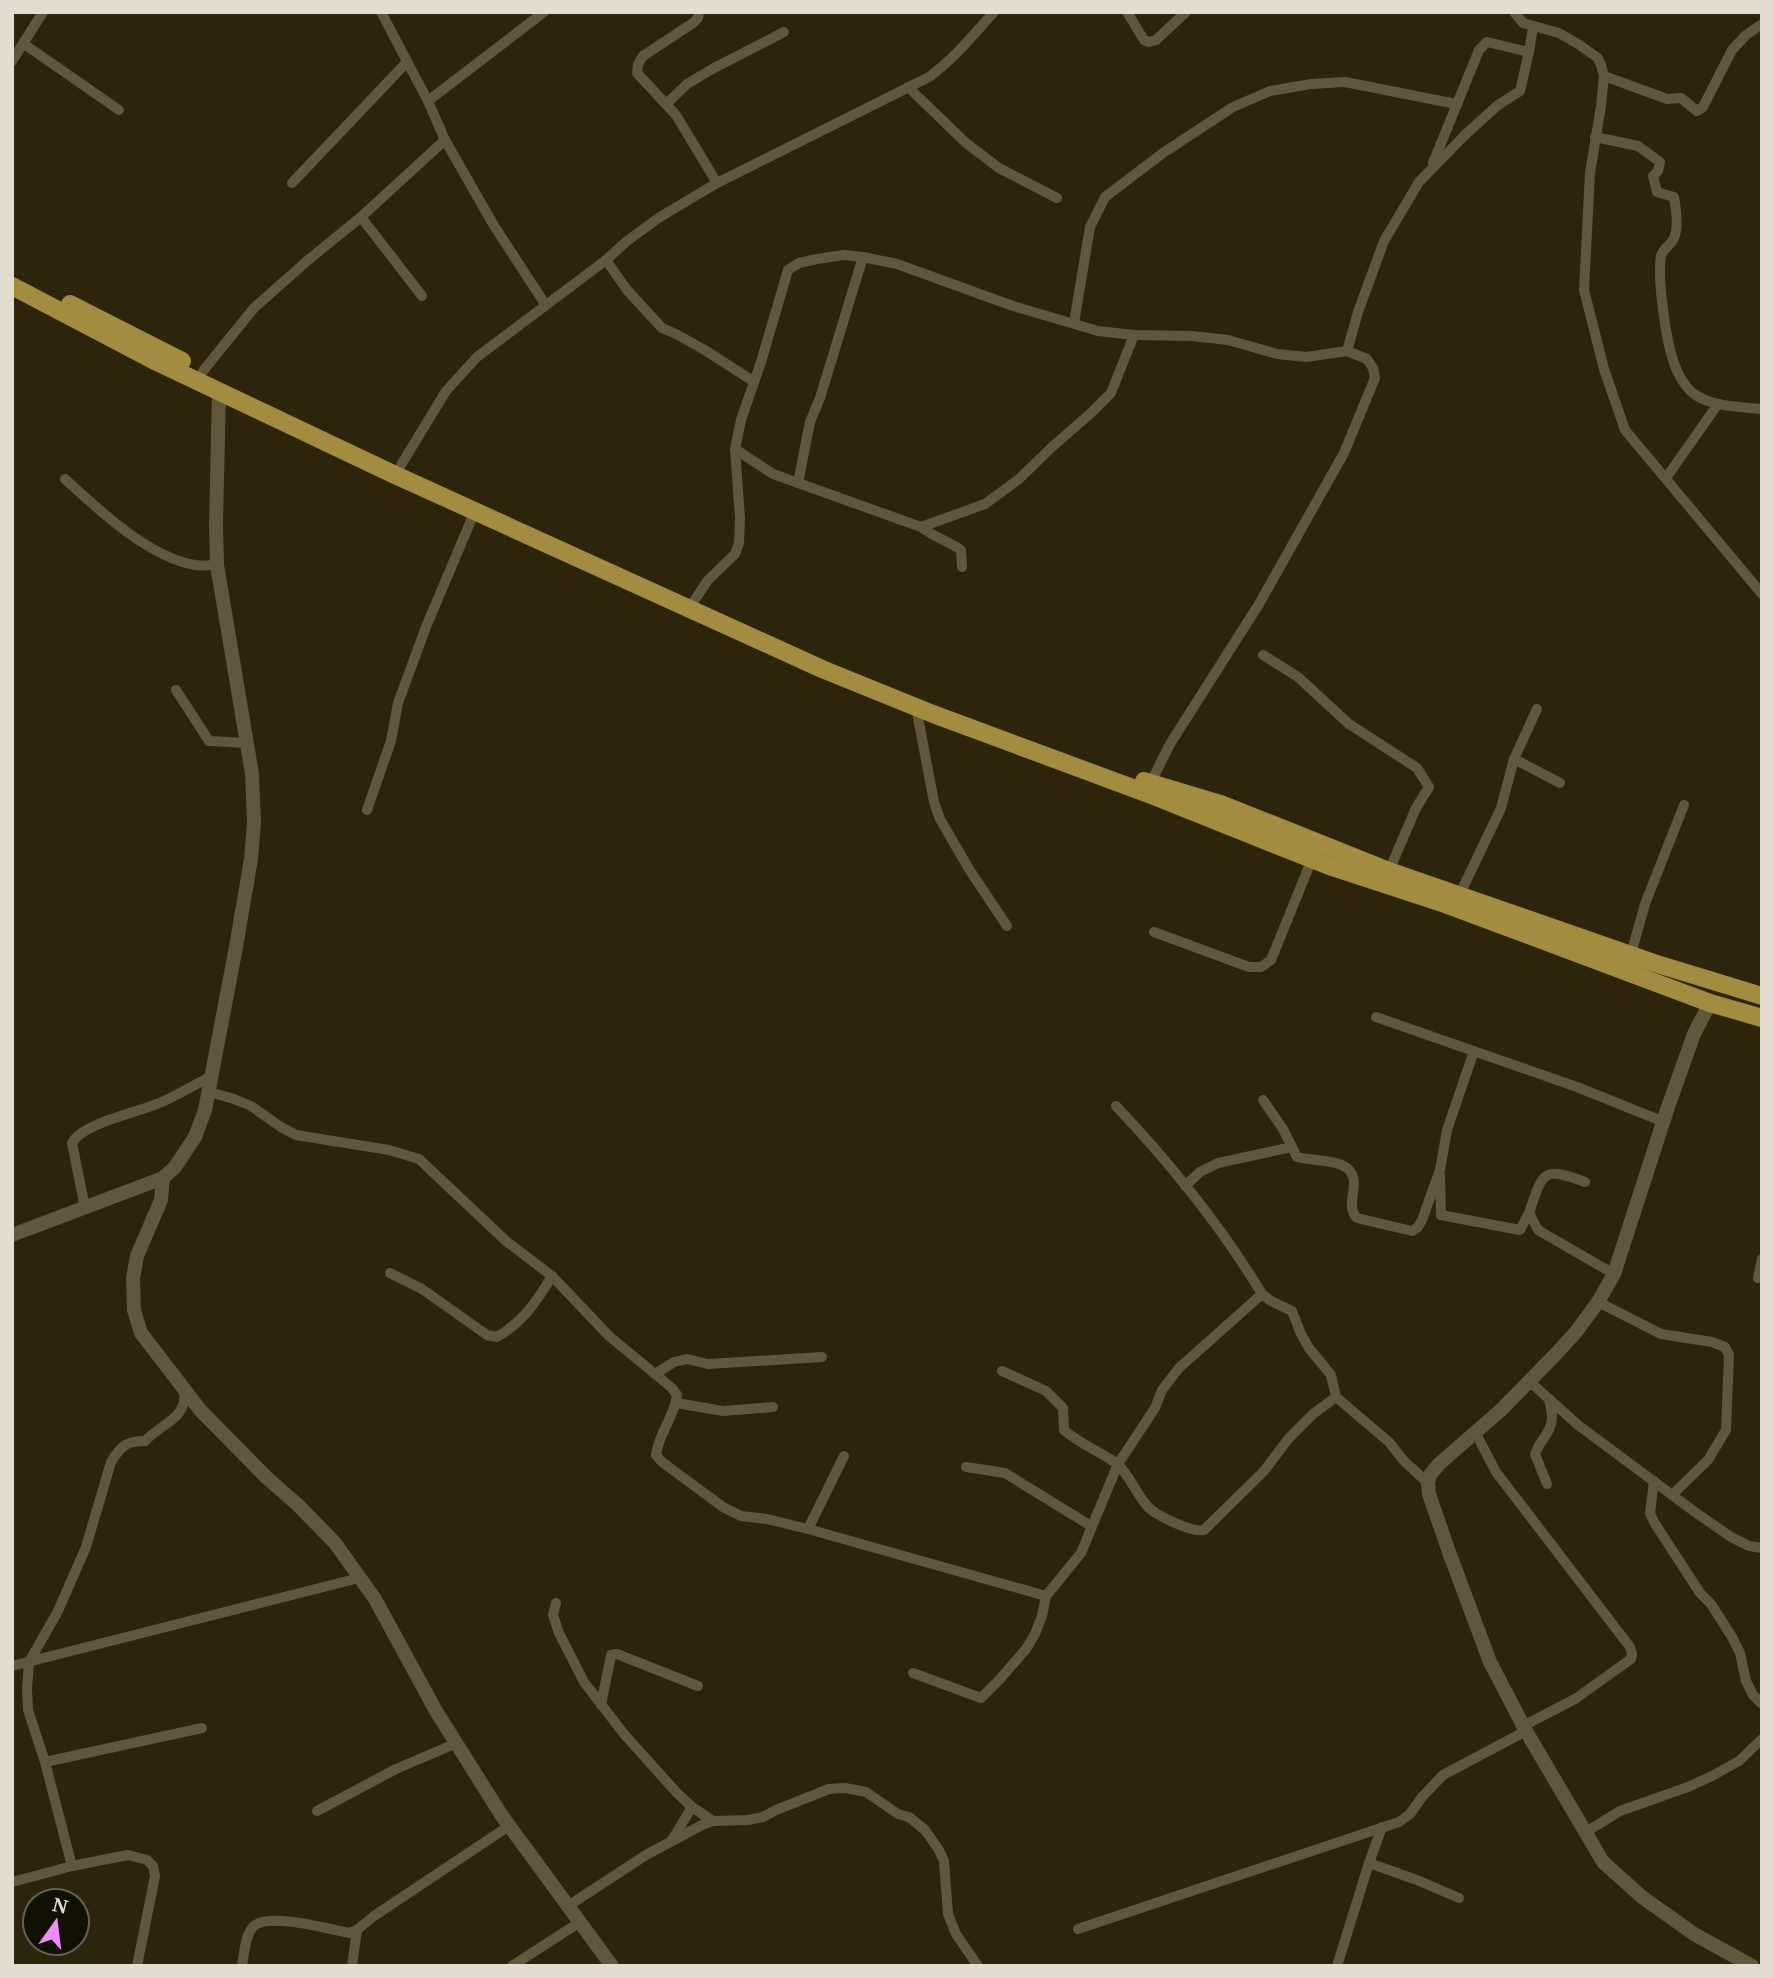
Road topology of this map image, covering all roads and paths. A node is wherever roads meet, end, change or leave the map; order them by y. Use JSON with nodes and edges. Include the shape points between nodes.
{"nodes":[{"id":1,"x":43,"y":12,"type":"edge"},
{"id":2,"x":381,"y":12,"type":"edge"},
{"id":3,"x":544,"y":12,"type":"edge"},
{"id":4,"x":699,"y":12,"type":"edge"},
{"id":5,"x":994,"y":12,"type":"edge"},
{"id":6,"x":1127,"y":12,"type":"edge"},
{"id":7,"x":1186,"y":12,"type":"edge"},
{"id":8,"x":1514,"y":12,"type":"edge"},
{"id":9,"x":1762,"y":24,"type":"edge"},
{"id":10,"x":1532,"y":27,"type":"junction"},
{"id":11,"x":785,"y":32,"type":"dead end"},
{"id":12,"x":24,"y":44,"type":"junction"},
{"id":13,"x":1529,"y":52,"type":"junction"},
{"id":14,"x":12,"y":61,"type":"edge"},
{"id":15,"x":407,"y":62,"type":"junction"},
{"id":16,"x":1604,"y":76,"type":"junction"},
{"id":17,"x":908,"y":87,"type":"junction"},
{"id":18,"x":428,"y":101,"type":"junction"},
{"id":19,"x":667,"y":103,"type":"junction"},
{"id":20,"x":1455,"y":104,"type":"junction"},
{"id":21,"x":119,"y":110,"type":"dead end"},
{"id":22,"x":1595,"y":137,"type":"junction"},
{"id":23,"x":445,"y":140,"type":"junction"},
{"id":24,"x":1431,"y":169,"type":"junction"},
{"id":25,"x":292,"y":183,"type":"dead end"},
{"id":26,"x":717,"y":183,"type":"junction"},
{"id":27,"x":1057,"y":198,"type":"dead end"},
{"id":28,"x":361,"y":217,"type":"junction"},
{"id":29,"x":863,"y":257,"type":"junction"},
{"id":30,"x":606,"y":260,"type":"junction"},
{"id":31,"x":12,"y":273,"type":"edge"},
{"id":32,"x":12,"y":286,"type":"edge"},
{"id":33,"x":422,"y":296,"type":"dead end"},
{"id":34,"x":545,"y":304,"type":"junction"},
{"id":35,"x":1074,"y":323,"type":"junction"},
{"id":36,"x":1134,"y":335,"type":"junction"},
{"id":37,"x":1347,"y":351,"type":"junction"},
{"id":38,"x":203,"y":371,"type":"junction"},
{"id":39,"x":753,"y":381,"type":"junction"},
{"id":40,"x":219,"y":391,"type":"junction"},
{"id":41,"x":1718,"y":404,"type":"junction"},
{"id":42,"x":1762,"y":410,"type":"edge"},
{"id":43,"x":735,"y":449,"type":"junction"},
{"id":44,"x":401,"y":466,"type":"junction"},
{"id":45,"x":1666,"y":478,"type":"junction"},
{"id":46,"x":65,"y":479,"type":"dead end"},
{"id":47,"x":798,"y":482,"type":"junction"},
{"id":48,"x":475,"y":511,"type":"junction"},
{"id":49,"x":921,"y":527,"type":"junction"},
{"id":50,"x":595,"y":560,"type":"junction"},
{"id":51,"x":217,"y":565,"type":"junction"},
{"id":52,"x":962,"y":567,"type":"dead end"},
{"id":53,"x":1762,"y":594,"type":"edge"},
{"id":54,"x":694,"y":601,"type":"junction"},
{"id":55,"x":1263,"y":655,"type":"dead end"},
{"id":56,"x":176,"y":690,"type":"dead end"},
{"id":57,"x":915,"y":707,"type":"junction"},
{"id":58,"x":1536,"y":709,"type":"dead end"},
{"id":59,"x":247,"y":743,"type":"junction"},
{"id":60,"x":1514,"y":759,"type":"junction"},
{"id":61,"x":1560,"y":783,"type":"dead end"},
{"id":62,"x":1148,"y":788,"type":"junction"},
{"id":63,"x":1684,"y":805,"type":"dead end"},
{"id":64,"x":367,"y":810,"type":"dead end"},
{"id":65,"x":1312,"y":859,"type":"junction"},
{"id":66,"x":1390,"y":871,"type":"junction"},
{"id":67,"x":1460,"y":894,"type":"junction"},
{"id":68,"x":1007,"y":926,"type":"dead end"},
{"id":69,"x":1154,"y":932,"type":"dead end"},
{"id":70,"x":1632,"y":954,"type":"junction"},
{"id":71,"x":1762,"y":996,"type":"edge"},
{"id":72,"x":1710,"y":1003,"type":"junction"},
{"id":73,"x":1376,"y":1017,"type":"dead end"},
{"id":74,"x":1762,"y":1018,"type":"edge"},
{"id":75,"x":1474,"y":1052,"type":"junction"},
{"id":76,"x":212,"y":1076,"type":"junction"},
{"id":77,"x":209,"y":1092,"type":"junction"},
{"id":78,"x":1262,"y":1100,"type":"dead end"},
{"id":79,"x":1116,"y":1106,"type":"dead end"},
{"id":80,"x":1664,"y":1122,"type":"junction"},
{"id":81,"x":1292,"y":1147,"type":"junction"},
{"id":82,"x":1440,"y":1170,"type":"junction"},
{"id":83,"x":163,"y":1178,"type":"junction"},
{"id":84,"x":1585,"y":1182,"type":"dead end"},
{"id":85,"x":1185,"y":1186,"type":"junction"},
{"id":86,"x":142,"y":1187,"type":"junction"},
{"id":87,"x":161,"y":1199,"type":"junction"},
{"id":88,"x":85,"y":1208,"type":"junction"},
{"id":89,"x":1529,"y":1213,"type":"junction"},
{"id":90,"x":12,"y":1235,"type":"edge"},
{"id":91,"x":1762,"y":1259,"type":"edge"},
{"id":92,"x":390,"y":1273,"type":"dead end"},
{"id":93,"x":1614,"y":1275,"type":"junction"},
{"id":94,"x":552,"y":1276,"type":"junction"},
{"id":95,"x":1758,"y":1278,"type":"dead end"},
{"id":96,"x":1262,"y":1294,"type":"junction"},
{"id":97,"x":1598,"y":1302,"type":"junction"},
{"id":98,"x":822,"y":1357,"type":"dead end"},
{"id":99,"x":1002,"y":1371,"type":"dead end"},
{"id":100,"x":655,"y":1374,"type":"junction"},
{"id":101,"x":1529,"y":1381,"type":"junction"},
{"id":102,"x":184,"y":1389,"type":"junction"},
{"id":103,"x":1336,"y":1397,"type":"junction"},
{"id":104,"x":1549,"y":1399,"type":"junction"},
{"id":105,"x":676,"y":1403,"type":"junction"},
{"id":106,"x":773,"y":1407,"type":"dead end"},
{"id":107,"x":1475,"y":1432,"type":"junction"},
{"id":108,"x":844,"y":1456,"type":"dead end"},
{"id":109,"x":1118,"y":1464,"type":"junction"},
{"id":110,"x":966,"y":1467,"type":"dead end"},
{"id":111,"x":1654,"y":1481,"type":"junction"},
{"id":112,"x":1428,"y":1483,"type":"junction"},
{"id":113,"x":1548,"y":1484,"type":"dead end"},
{"id":114,"x":1672,"y":1495,"type":"junction"},
{"id":115,"x":1091,"y":1526,"type":"junction"},
{"id":116,"x":808,"y":1529,"type":"junction"},
{"id":117,"x":1762,"y":1548,"type":"edge"},
{"id":118,"x":359,"y":1578,"type":"junction"},
{"id":119,"x":1046,"y":1595,"type":"junction"},
{"id":120,"x":556,"y":1603,"type":"dead end"},
{"id":121,"x":29,"y":1662,"type":"junction"},
{"id":122,"x":12,"y":1666,"type":"edge"},
{"id":123,"x":913,"y":1673,"type":"dead end"},
{"id":124,"x":698,"y":1686,"type":"dead end"},
{"id":125,"x":1762,"y":1704,"type":"edge"},
{"id":126,"x":601,"y":1705,"type":"junction"},
{"id":127,"x":202,"y":1728,"type":"dead end"},
{"id":128,"x":1524,"y":1729,"type":"junction"},
{"id":129,"x":1762,"y":1739,"type":"edge"},
{"id":130,"x":457,"y":1744,"type":"junction"},
{"id":131,"x":45,"y":1762,"type":"junction"},
{"id":132,"x":692,"y":1807,"type":"junction"},
{"id":133,"x":317,"y":1811,"type":"dead end"},
{"id":134,"x":713,"y":1821,"type":"junction"},
{"id":135,"x":509,"y":1826,"type":"junction"},
{"id":136,"x":1382,"y":1827,"type":"junction"},
{"id":137,"x":1586,"y":1832,"type":"junction"},
{"id":138,"x":672,"y":1840,"type":"junction"},
{"id":139,"x":1368,"y":1863,"type":"junction"},
{"id":140,"x":72,"y":1866,"type":"junction"},
{"id":141,"x":12,"y":1882,"type":"edge"},
{"id":142,"x":1459,"y":1898,"type":"dead end"},
{"id":143,"x":568,"y":1906,"type":"junction"},
{"id":144,"x":580,"y":1922,"type":"junction"},
{"id":145,"x":1078,"y":1929,"type":"dead end"},
{"id":146,"x":358,"y":1930,"type":"junction"},
{"id":147,"x":137,"y":1966,"type":"edge"},
{"id":148,"x":242,"y":1966,"type":"edge"},
{"id":149,"x":352,"y":1966,"type":"edge"},
{"id":150,"x":512,"y":1966,"type":"edge"},
{"id":151,"x":612,"y":1966,"type":"edge"},
{"id":152,"x":978,"y":1966,"type":"edge"},
{"id":153,"x":1338,"y":1966,"type":"edge"},
{"id":154,"x":1752,"y":1966,"type":"edge"}],
"edges":[{"from":1,"to":12,"type":"street"},
{"from":2,"to":15,"type":"street"},
{"from":3,"to":18,"type":"street"},
{"from":4,"to":19,"type":"street","via":[[693,23],[638,64],[637,74]]},
{"from":5,"to":17,"type":"street","via":[[942,67]]},
{"from":6,"to":7,"type":"street","via":[[1149,42]]},
{"from":8,"to":10,"type":"street"},
{"from":9,"to":16,"type":"street","via":[[1732,50],[1697,111],[1681,98],[1667,99]]},
{"from":10,"to":13,"type":"street"},
{"from":10,"to":16,"type":"street","via":[[1559,33],[1589,51],[1598,58]]},
{"from":11,"to":19,"type":"street","via":[[713,68]]},
{"from":12,"to":14,"type":"street"},
{"from":12,"to":21,"type":"street"},
{"from":13,"to":20,"type":"street","via":[[1487,41]]},
{"from":13,"to":24,"type":"street","via":[[1520,91],[1498,105]]},
{"from":15,"to":18,"type":"street"},
{"from":15,"to":25,"type":"street"},
{"from":16,"to":22,"type":"street"},
{"from":17,"to":26,"type":"street"},
{"from":17,"to":27,"type":"street","via":[[999,168]]},
{"from":18,"to":23,"type":"street"},
{"from":19,"to":26,"type":"street"},
{"from":20,"to":24,"type":"street"},
{"from":20,"to":35,"type":"street","via":[[1345,82],[1270,91],[1233,107],[1105,197],[1090,227]]},
{"from":22,"to":41,"type":"street","via":[[1637,146],[1660,162],[1653,176],[1657,192],[1674,197],[1677,212],[1674,239],[1661,252],[1660,268],[1672,357],[1694,394]]},
{"from":22,"to":45,"type":"street","via":[[1584,289],[1625,430]]},
{"from":23,"to":28,"type":"street"},
{"from":23,"to":34,"type":"street"},
{"from":24,"to":37,"type":"street","via":[[1384,242]]},
{"from":26,"to":30,"type":"street","via":[[660,217]]},
{"from":28,"to":33,"type":"street"},
{"from":28,"to":38,"type":"street","via":[[254,308]]},
{"from":29,"to":35,"type":"street"},
{"from":29,"to":39,"type":"street","via":[[817,259],[788,270]]},
{"from":29,"to":47,"type":"street","via":[[810,422]]},
{"from":30,"to":34,"type":"street"},
{"from":30,"to":39,"type":"street","via":[[662,328]]},
{"from":31,"to":38,"type":"main road"},
{"from":32,"to":40,"type":"main road"},
{"from":34,"to":44,"type":"street","via":[[462,372],[433,410]]},
{"from":35,"to":36,"type":"street"},
{"from":36,"to":37,"type":"street","via":[[1228,340],[1306,357]]},
{"from":36,"to":49,"type":"street","via":[[1111,393],[1019,479],[985,504]]},
{"from":37,"to":62,"type":"street","via":[[1367,359],[1375,378],[1344,453]]},
{"from":38,"to":44,"type":"main road"},
{"from":39,"to":43,"type":"street"},
{"from":40,"to":48,"type":"main road"},
{"from":40,"to":51,"type":"street"},
{"from":41,"to":42,"type":"street"},
{"from":41,"to":45,"type":"street"},
{"from":43,"to":47,"type":"street","via":[[773,474]]},
{"from":43,"to":54,"type":"street","via":[[739,543],[735,554]]},
{"from":44,"to":50,"type":"main road"},
{"from":45,"to":53,"type":"street"},
{"from":46,"to":51,"type":"street","via":[[107,516],[163,554],[194,565]]},
{"from":47,"to":49,"type":"street"},
{"from":48,"to":50,"type":"main road"},
{"from":48,"to":64,"type":"street","via":[[398,703],[391,741]]},
{"from":49,"to":52,"type":"street","via":[[961,551]]},
{"from":50,"to":54,"type":"main road"},
{"from":50,"to":57,"type":"main road","via":[[822,669]]},
{"from":51,"to":59,"type":"street"},
{"from":54,"to":62,"type":"main road","via":[[895,688]]},
{"from":55,"to":66,"type":"street","via":[[1297,677],[1349,724],[1417,768],[1427,782],[1428,792],[1416,808]]},
{"from":56,"to":59,"type":"street","via":[[209,741]]},
{"from":57,"to":62,"type":"main road"},
{"from":57,"to":68,"type":"street","via":[[940,819]]},
{"from":58,"to":60,"type":"street"},
{"from":59,"to":76,"type":"street","via":[[254,822],[251,859]]},
{"from":60,"to":61,"type":"street"},
{"from":60,"to":67,"type":"street","via":[[1501,808]]},
{"from":62,"to":65,"type":"main road"},
{"from":62,"to":66,"type":"main road","via":[[1221,804]]},
{"from":63,"to":70,"type":"street","via":[[1645,904]]},
{"from":65,"to":69,"type":"street","via":[[1271,960],[1261,967],[1249,967]]},
{"from":65,"to":72,"type":"main road"},
{"from":66,"to":67,"type":"main road"},
{"from":67,"to":70,"type":"main road"},
{"from":70,"to":71,"type":"main road"},
{"from":72,"to":74,"type":"main road"},
{"from":72,"to":80,"type":"street","via":[[1694,1034]]},
{"from":73,"to":75,"type":"street"},
{"from":75,"to":80,"type":"street"},
{"from":75,"to":82,"type":"street","via":[[1447,1130]]},
{"from":76,"to":77,"type":"street"},
{"from":76,"to":88,"type":"street","via":[[165,1101],[97,1125],[75,1139],[72,1143]]},
{"from":77,"to":83,"type":"street","via":[[195,1137]]},
{"from":77,"to":94,"type":"street","via":[[251,1106],[296,1135],[419,1159],[506,1241]]},
{"from":78,"to":81,"type":"street"},
{"from":79,"to":85,"type":"street"},
{"from":80,"to":93,"type":"street"},
{"from":81,"to":82,"type":"street","via":[[1297,1157],[1347,1167],[1354,1178],[1351,1207],[1357,1218],[1412,1231],[1422,1220]]},
{"from":81,"to":85,"type":"street","via":[[1218,1163]]},
{"from":82,"to":89,"type":"street","via":[[1441,1215],[1520,1230]]},
{"from":83,"to":86,"type":"street"},
{"from":83,"to":87,"type":"street"},
{"from":84,"to":89,"type":"street","via":[[1552,1172],[1537,1189]]},
{"from":85,"to":96,"type":"street"},
{"from":86,"to":87,"type":"street"},
{"from":86,"to":88,"type":"street"},
{"from":87,"to":102,"type":"street","via":[[137,1256],[134,1310],[141,1333]]},
{"from":88,"to":90,"type":"street"},
{"from":89,"to":93,"type":"street","via":[[1538,1230]]},
{"from":91,"to":95,"type":"street"},
{"from":92,"to":94,"type":"street","via":[[497,1337],[524,1317]]},
{"from":93,"to":97,"type":"street"},
{"from":94,"to":100,"type":"street","via":[[609,1336]]},
{"from":96,"to":103,"type":"street","via":[[1292,1311],[1309,1348],[1331,1375]]},
{"from":96,"to":109,"type":"street","via":[[1179,1368]]},
{"from":97,"to":101,"type":"street"},
{"from":97,"to":114,"type":"street","via":[[1661,1334],[1725,1347],[1726,1430],[1708,1460]]},
{"from":98,"to":100,"type":"street","via":[[708,1364],[687,1359]]},
{"from":99,"to":109,"type":"street","via":[[1046,1391],[1063,1408],[1065,1430],[1072,1438]]},
{"from":100,"to":105,"type":"street","via":[[677,1395]]},
{"from":101,"to":104,"type":"street"},
{"from":101,"to":107,"type":"street"},
{"from":102,"to":118,"type":"street","via":[[335,1543]]},
{"from":102,"to":121,"type":"street","via":[[186,1399],[176,1418],[145,1441],[131,1441],[111,1462],[86,1547]]},
{"from":103,"to":109,"type":"street","via":[[1313,1414],[1264,1471],[1198,1532],[1149,1508]]},
{"from":103,"to":112,"type":"street","via":[[1389,1441]]},
{"from":104,"to":111,"type":"street"},
{"from":104,"to":113,"type":"street","via":[[1549,1430],[1535,1454]]},
{"from":105,"to":106,"type":"street","via":[[723,1411]]},
{"from":105,"to":116,"type":"street","via":[[657,1445],[656,1455],[662,1462],[741,1516]]},
{"from":107,"to":112,"type":"street","via":[[1439,1464]]},
{"from":107,"to":128,"type":"street","via":[[1496,1472],[1632,1654],[1575,1699]]},
{"from":108,"to":116,"type":"street"},
{"from":109,"to":115,"type":"street"},
{"from":110,"to":115,"type":"street","via":[[1006,1473]]},
{"from":111,"to":114,"type":"street"},
{"from":111,"to":125,"type":"street","via":[[1650,1513],[1654,1522],[1732,1637],[1746,1681]]},
{"from":112,"to":128,"type":"street","via":[[1448,1552],[1490,1662]]},
{"from":114,"to":117,"type":"street","via":[[1731,1537]]},
{"from":115,"to":119,"type":"street","via":[[1081,1553]]},
{"from":116,"to":119,"type":"street"},
{"from":118,"to":121,"type":"street"},
{"from":118,"to":130,"type":"street"},
{"from":119,"to":123,"type":"street","via":[[1042,1616],[1026,1649],[984,1696]]},
{"from":120,"to":126,"type":"street","via":[[559,1633]]},
{"from":121,"to":122,"type":"street"},
{"from":121,"to":131,"type":"street","via":[[28,1710]]},
{"from":124,"to":126,"type":"street","via":[[611,1654]]},
{"from":126,"to":132,"type":"street"},
{"from":127,"to":131,"type":"street"},
{"from":128,"to":136,"type":"street","via":[[1443,1775],[1410,1814]]},
{"from":128,"to":137,"type":"street"},
{"from":129,"to":137,"type":"street","via":[[1712,1776],[1620,1811]]},
{"from":130,"to":133,"type":"street","via":[[396,1769]]},
{"from":130,"to":135,"type":"street"},
{"from":131,"to":140,"type":"street"},
{"from":132,"to":134,"type":"street"},
{"from":132,"to":138,"type":"street"},
{"from":134,"to":138,"type":"street"},
{"from":134,"to":152,"type":"street","via":[[763,1817],[830,1789],[845,1787],[866,1793],[909,1817],[939,1850],[948,1914]]},
{"from":135,"to":143,"type":"street"},
{"from":135,"to":146,"type":"street"},
{"from":136,"to":139,"type":"street"},
{"from":136,"to":145,"type":"street"},
{"from":137,"to":154,"type":"street","via":[[1603,1862],[1642,1897],[1694,1934]]},
{"from":138,"to":143,"type":"street"},
{"from":139,"to":142,"type":"street"},
{"from":139,"to":153,"type":"street"},
{"from":140,"to":141,"type":"street"},
{"from":140,"to":147,"type":"street","via":[[128,1855],[153,1866],[155,1876]]},
{"from":143,"to":144,"type":"street"},
{"from":144,"to":150,"type":"street"},
{"from":144,"to":151,"type":"street"},
{"from":146,"to":148,"type":"street","via":[[349,1933],[282,1921],[257,1923],[250,1930]]},
{"from":146,"to":149,"type":"street"}]}
